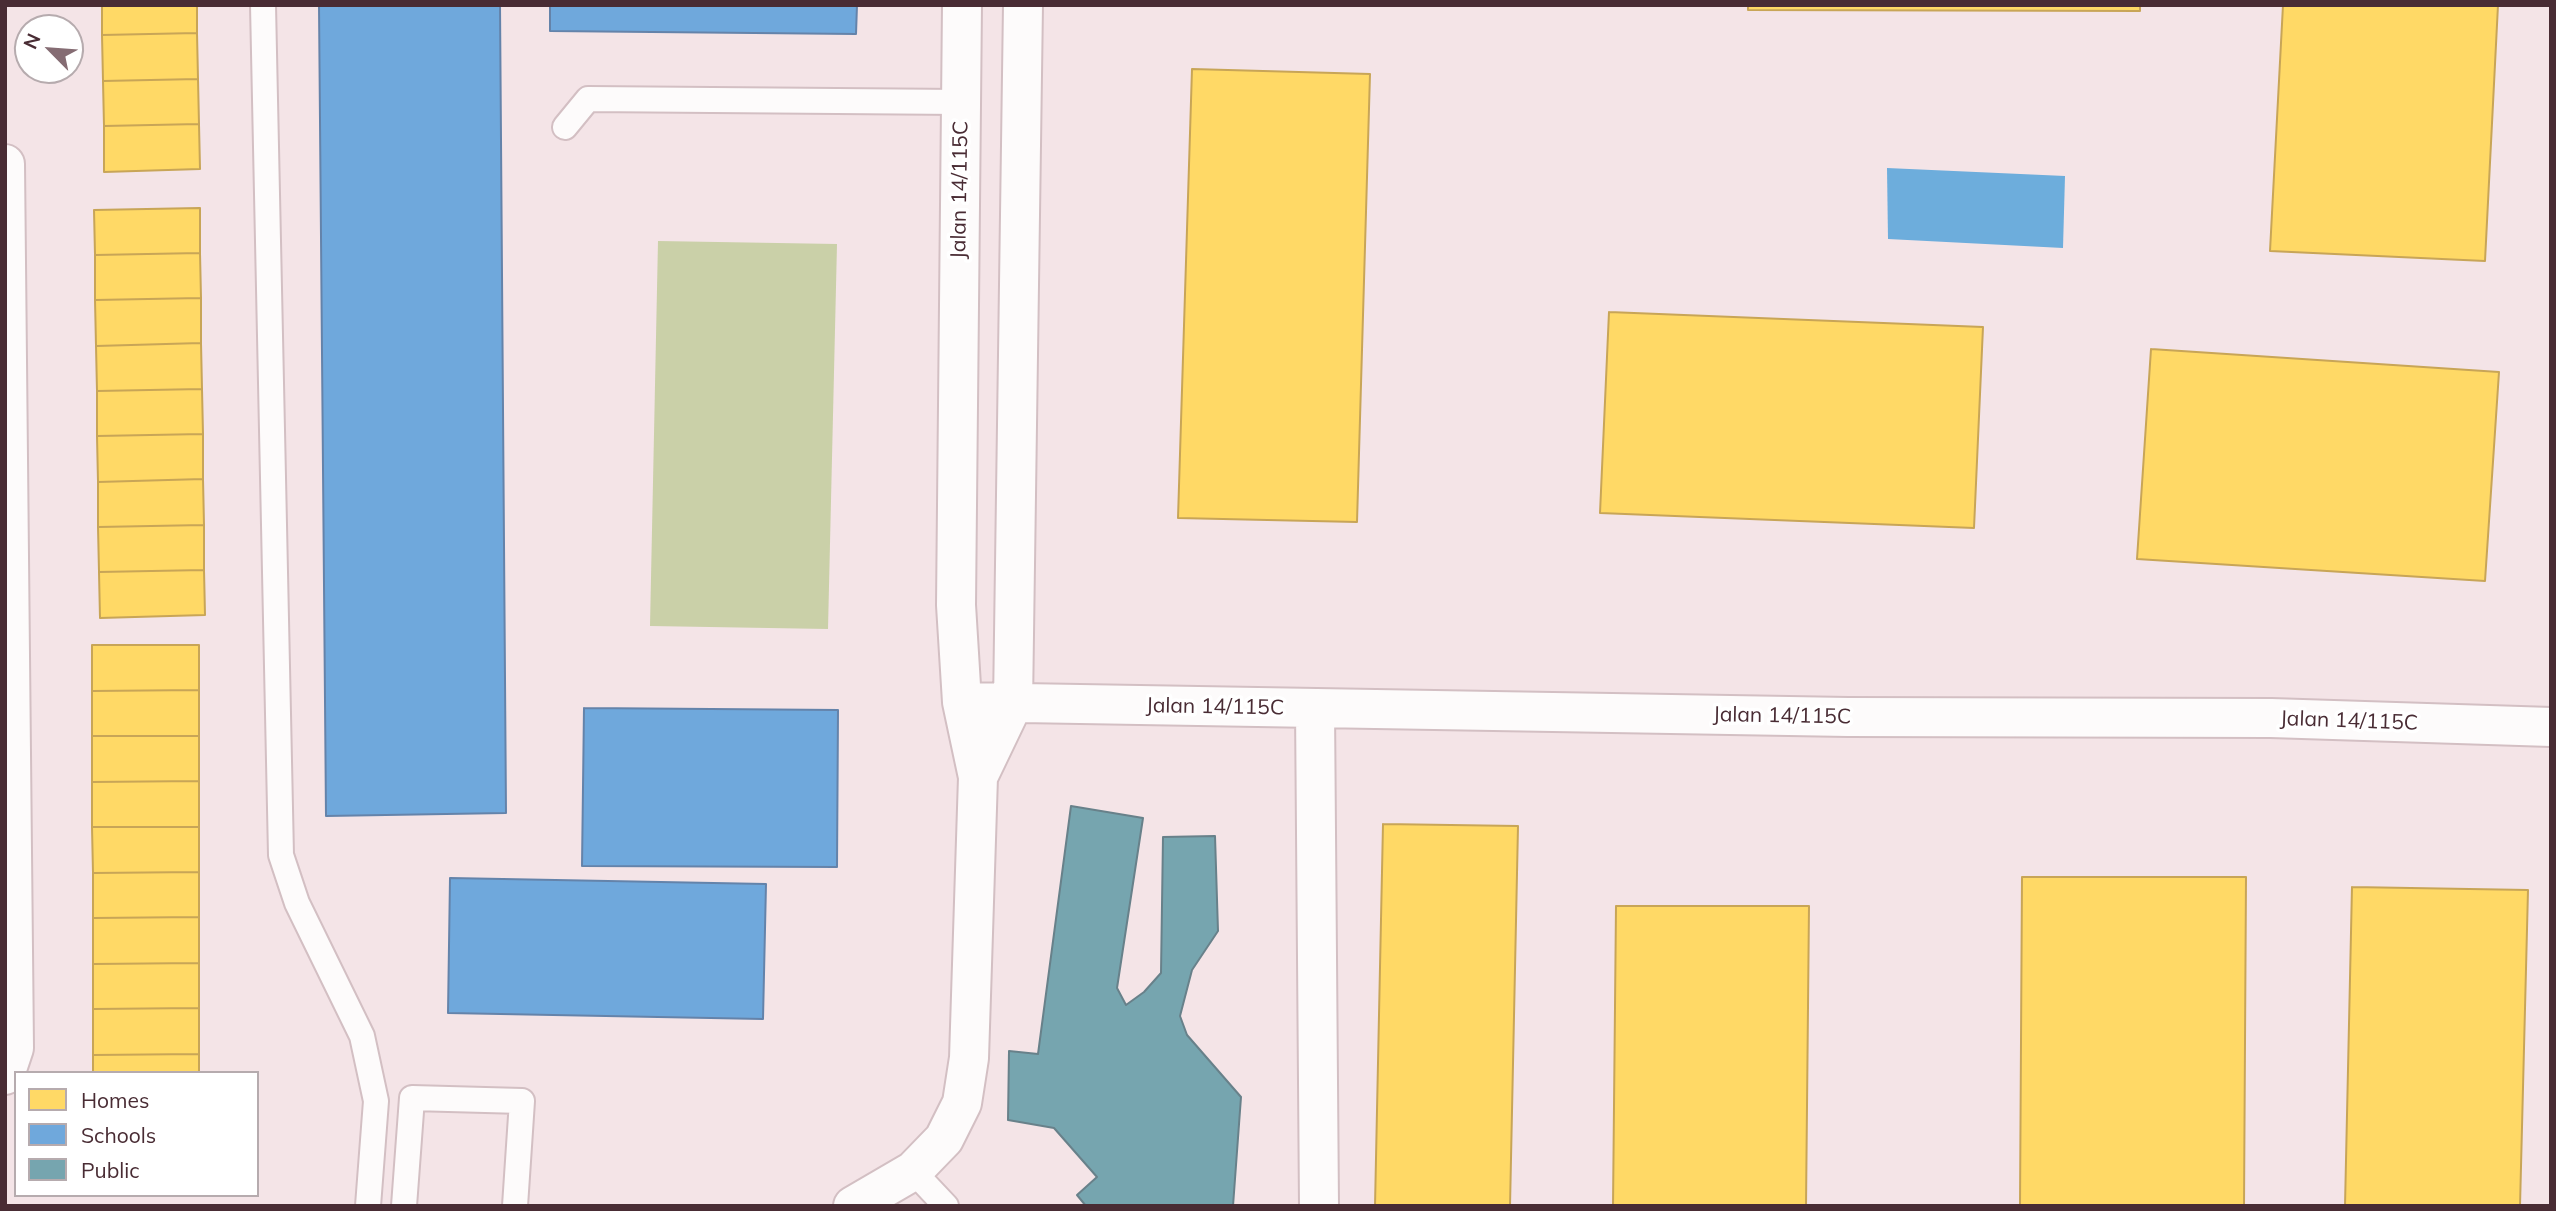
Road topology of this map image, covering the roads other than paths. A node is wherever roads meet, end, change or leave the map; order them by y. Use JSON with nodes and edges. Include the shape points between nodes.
{"nodes":[{"id":1,"x":263,"y":5,"type":"edge"},
{"id":2,"x":962,"y":5,"type":"edge"},
{"id":3,"x":1023,"y":5,"type":"edge"},
{"id":4,"x":961,"y":102,"type":"junction"},
{"id":5,"x":565,"y":127,"type":"dead end"},
{"id":6,"x":5,"y":164,"type":"edge"},
{"id":7,"x":962,"y":702,"type":"junction"},
{"id":8,"x":1013,"y":705,"type":"junction"},
{"id":9,"x":1315,"y":708,"type":"junction"},
{"id":10,"x":2551,"y":727,"type":"edge"},
{"id":11,"x":978,"y":777,"type":"junction"},
{"id":12,"x":5,"y":1075,"type":"edge"},
{"id":13,"x":913,"y":1171,"type":"junction"},
{"id":14,"x":368,"y":1206,"type":"edge"},
{"id":15,"x":404,"y":1206,"type":"edge"},
{"id":16,"x":515,"y":1206,"type":"edge"},
{"id":17,"x":853,"y":1206,"type":"edge"},
{"id":18,"x":946,"y":1206,"type":"edge"},
{"id":19,"x":1319,"y":1206,"type":"edge"}],
"edges":[{"from":1,"to":14,"type":"lane","via":[[281,855],[297,903],[362,1036],[376,1101]]},
{"from":2,"to":4,"type":"street","name":"Jalan 14/115C"},
{"from":3,"to":8,"type":"street"},
{"from":4,"to":5,"type":"lane","via":[[588,99]]},
{"from":4,"to":7,"type":"street","name":"Jalan 14/115C","via":[[956,605]]},
{"from":6,"to":12,"type":"street","via":[[14,1048]]},
{"from":7,"to":8,"type":"street","name":"Jalan 14/115C"},
{"from":7,"to":11,"type":"street"},
{"from":8,"to":9,"type":"street","name":"Jalan 14/115C"},
{"from":8,"to":11,"type":"street"},
{"from":9,"to":10,"type":"street","name":"Jalan 14/115C","via":[[2271,718]]},
{"from":9,"to":19,"type":"street"},
{"from":11,"to":13,"type":"street","via":[[969,1058],[962,1103],[944,1139]]},
{"from":13,"to":17,"type":"street"},
{"from":13,"to":18,"type":"lane"},
{"from":15,"to":16,"type":"lane","via":[[412,1098],[522,1101]]}]}
